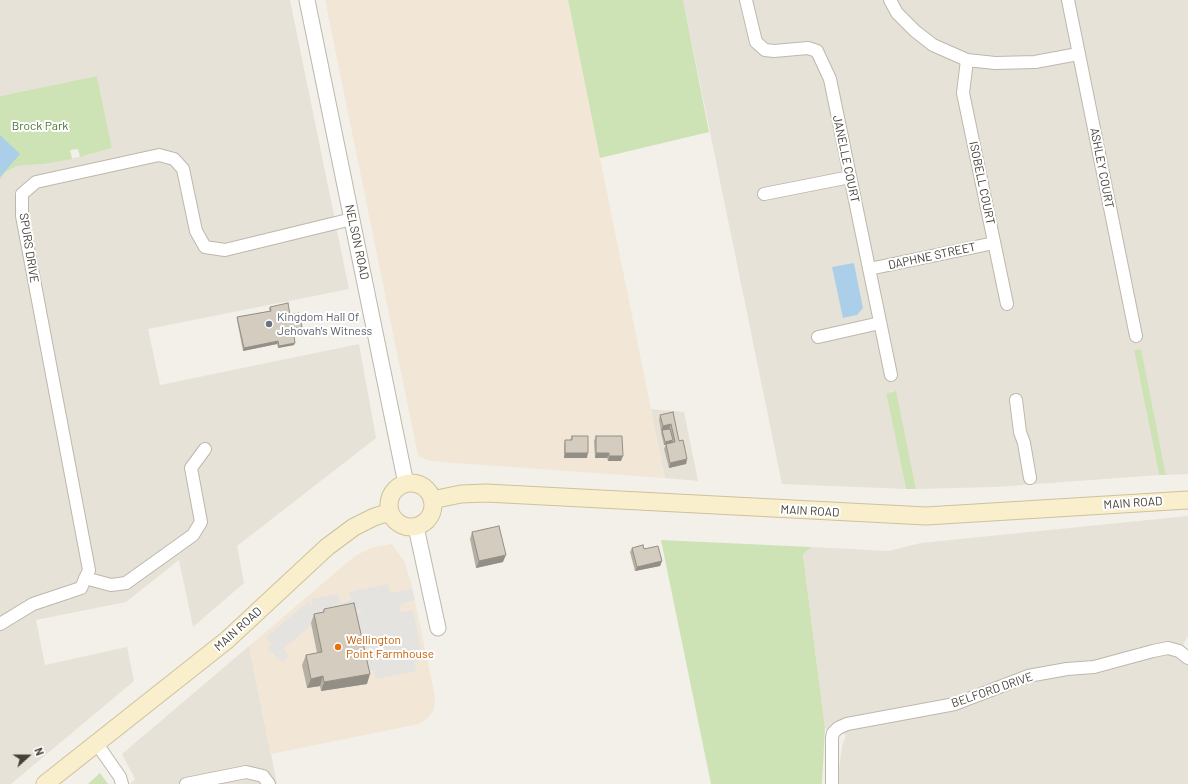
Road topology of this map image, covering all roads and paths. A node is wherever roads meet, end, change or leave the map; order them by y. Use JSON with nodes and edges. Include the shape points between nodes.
{"nodes":[{"id":1,"x":307,"y":0,"type":"edge"},
{"id":2,"x":746,"y":0,"type":"edge"},
{"id":3,"x":890,"y":0,"type":"edge"},
{"id":4,"x":1068,"y":0,"type":"edge"},
{"id":5,"x":1078,"y":54,"type":"junction"},
{"id":6,"x":967,"y":60,"type":"junction"},
{"id":7,"x":850,"y":177,"type":"junction"},
{"id":8,"x":764,"y":194,"type":"dead end"},
{"id":9,"x":352,"y":219,"type":"junction"},
{"id":10,"x":994,"y":243,"type":"junction"},
{"id":11,"x":869,"y":269,"type":"junction"},
{"id":12,"x":1007,"y":304,"type":"dead end"},
{"id":13,"x":880,"y":323,"type":"junction"},
{"id":14,"x":1136,"y":336,"type":"dead end"},
{"id":15,"x":818,"y":337,"type":"dead end"},
{"id":16,"x":891,"y":375,"type":"dead end"},
{"id":17,"x":1016,"y":400,"type":"dead end"},
{"id":18,"x":204,"y":449,"type":"dead end"},
{"id":19,"x":1030,"y":478,"type":"dead end"},
{"id":20,"x":406,"y":484,"type":"junction"},
{"id":21,"x":432,"y":500,"type":"junction"},
{"id":22,"x":1188,"y":500,"type":"edge"},
{"id":23,"x":390,"y":512,"type":"junction"},
{"id":24,"x":416,"y":527,"type":"junction"},
{"id":25,"x":86,"y":578,"type":"junction"},
{"id":26,"x":0,"y":624,"type":"edge"},
{"id":27,"x":438,"y":628,"type":"dead end"},
{"id":28,"x":1183,"y":655,"type":"edge"},
{"id":29,"x":92,"y":747,"type":"junction"},
{"id":30,"x":46,"y":784,"type":"edge"},
{"id":31,"x":54,"y":784,"type":"edge"},
{"id":32,"x":122,"y":784,"type":"edge"},
{"id":33,"x":186,"y":784,"type":"edge"},
{"id":34,"x":269,"y":784,"type":"edge"},
{"id":35,"x":832,"y":784,"type":"edge"}],
"edges":[{"from":1,"to":9,"type":"street","name":"NELSON ROAD"},
{"from":2,"to":7,"type":"street","name":"JANELLE COURT","via":[[756,42],[765,50],[808,48],[817,51],[830,79]]},
{"from":3,"to":6,"type":"street","via":[[897,13],[915,31],[933,45]]},
{"from":4,"to":5,"type":"street","name":"ASHLEY COURT"},
{"from":5,"to":6,"type":"street","via":[[1035,62],[995,63]]},
{"from":5,"to":14,"type":"street","name":"ASHLEY COURT"},
{"from":6,"to":10,"type":"street","name":"ISOBELL COURT","via":[[963,93]]},
{"from":7,"to":8,"type":"street"},
{"from":7,"to":11,"type":"street","name":"JANELLE COURT"},
{"from":9,"to":20,"type":"street","name":"NELSON ROAD"},
{"from":9,"to":25,"type":"street","name":"SPURS DRIVE","via":[[225,250],[205,248],[196,231],[183,169],[174,159],[159,155],[36,182],[22,194],[22,216],[89,570]]},
{"from":10,"to":11,"type":"street","name":"DAPHNE STREET"},
{"from":10,"to":12,"type":"street","name":"ISOBELL COURT"},
{"from":11,"to":13,"type":"street","name":"JANELLE COURT"},
{"from":13,"to":15,"type":"street"},
{"from":13,"to":16,"type":"street","name":"JANELLE COURT"},
{"from":17,"to":19,"type":"street"},
{"from":18,"to":25,"type":"street","via":[[191,468],[201,522],[193,535],[126,583],[111,585]]},
{"from":20,"to":21,"type":"main road","via":[[419,485]]},
{"from":20,"to":23,"type":"main road","via":[[394,491],[389,504]]},
{"from":21,"to":22,"type":"main road","name":"MAIN ROAD","via":[[461,494],[486,493],[926,516]]},
{"from":21,"to":24,"type":"main road","via":[[431,514]]},
{"from":23,"to":24,"type":"main road","via":[[392,518],[403,526]]},
{"from":23,"to":29,"type":"main road","name":"MAIN ROAD","via":[[354,527],[328,547],[227,640]]},
{"from":24,"to":27,"type":"street"},
{"from":25,"to":26,"type":"street","via":[[81,588],[33,604]]},
{"from":28,"to":35,"type":"street","name":"BELFORD DRIVE","via":[[1168,648],[1094,667],[1028,676],[955,704],[846,724],[833,733]]},
{"from":29,"to":30,"type":"main road","name":"MAIN ROAD"},
{"from":29,"to":31,"type":"main road","name":"MAIN ROAD"},
{"from":29,"to":32,"type":"street","via":[[120,777]]},
{"from":33,"to":34,"type":"street","via":[[246,772],[263,776]]}]}
